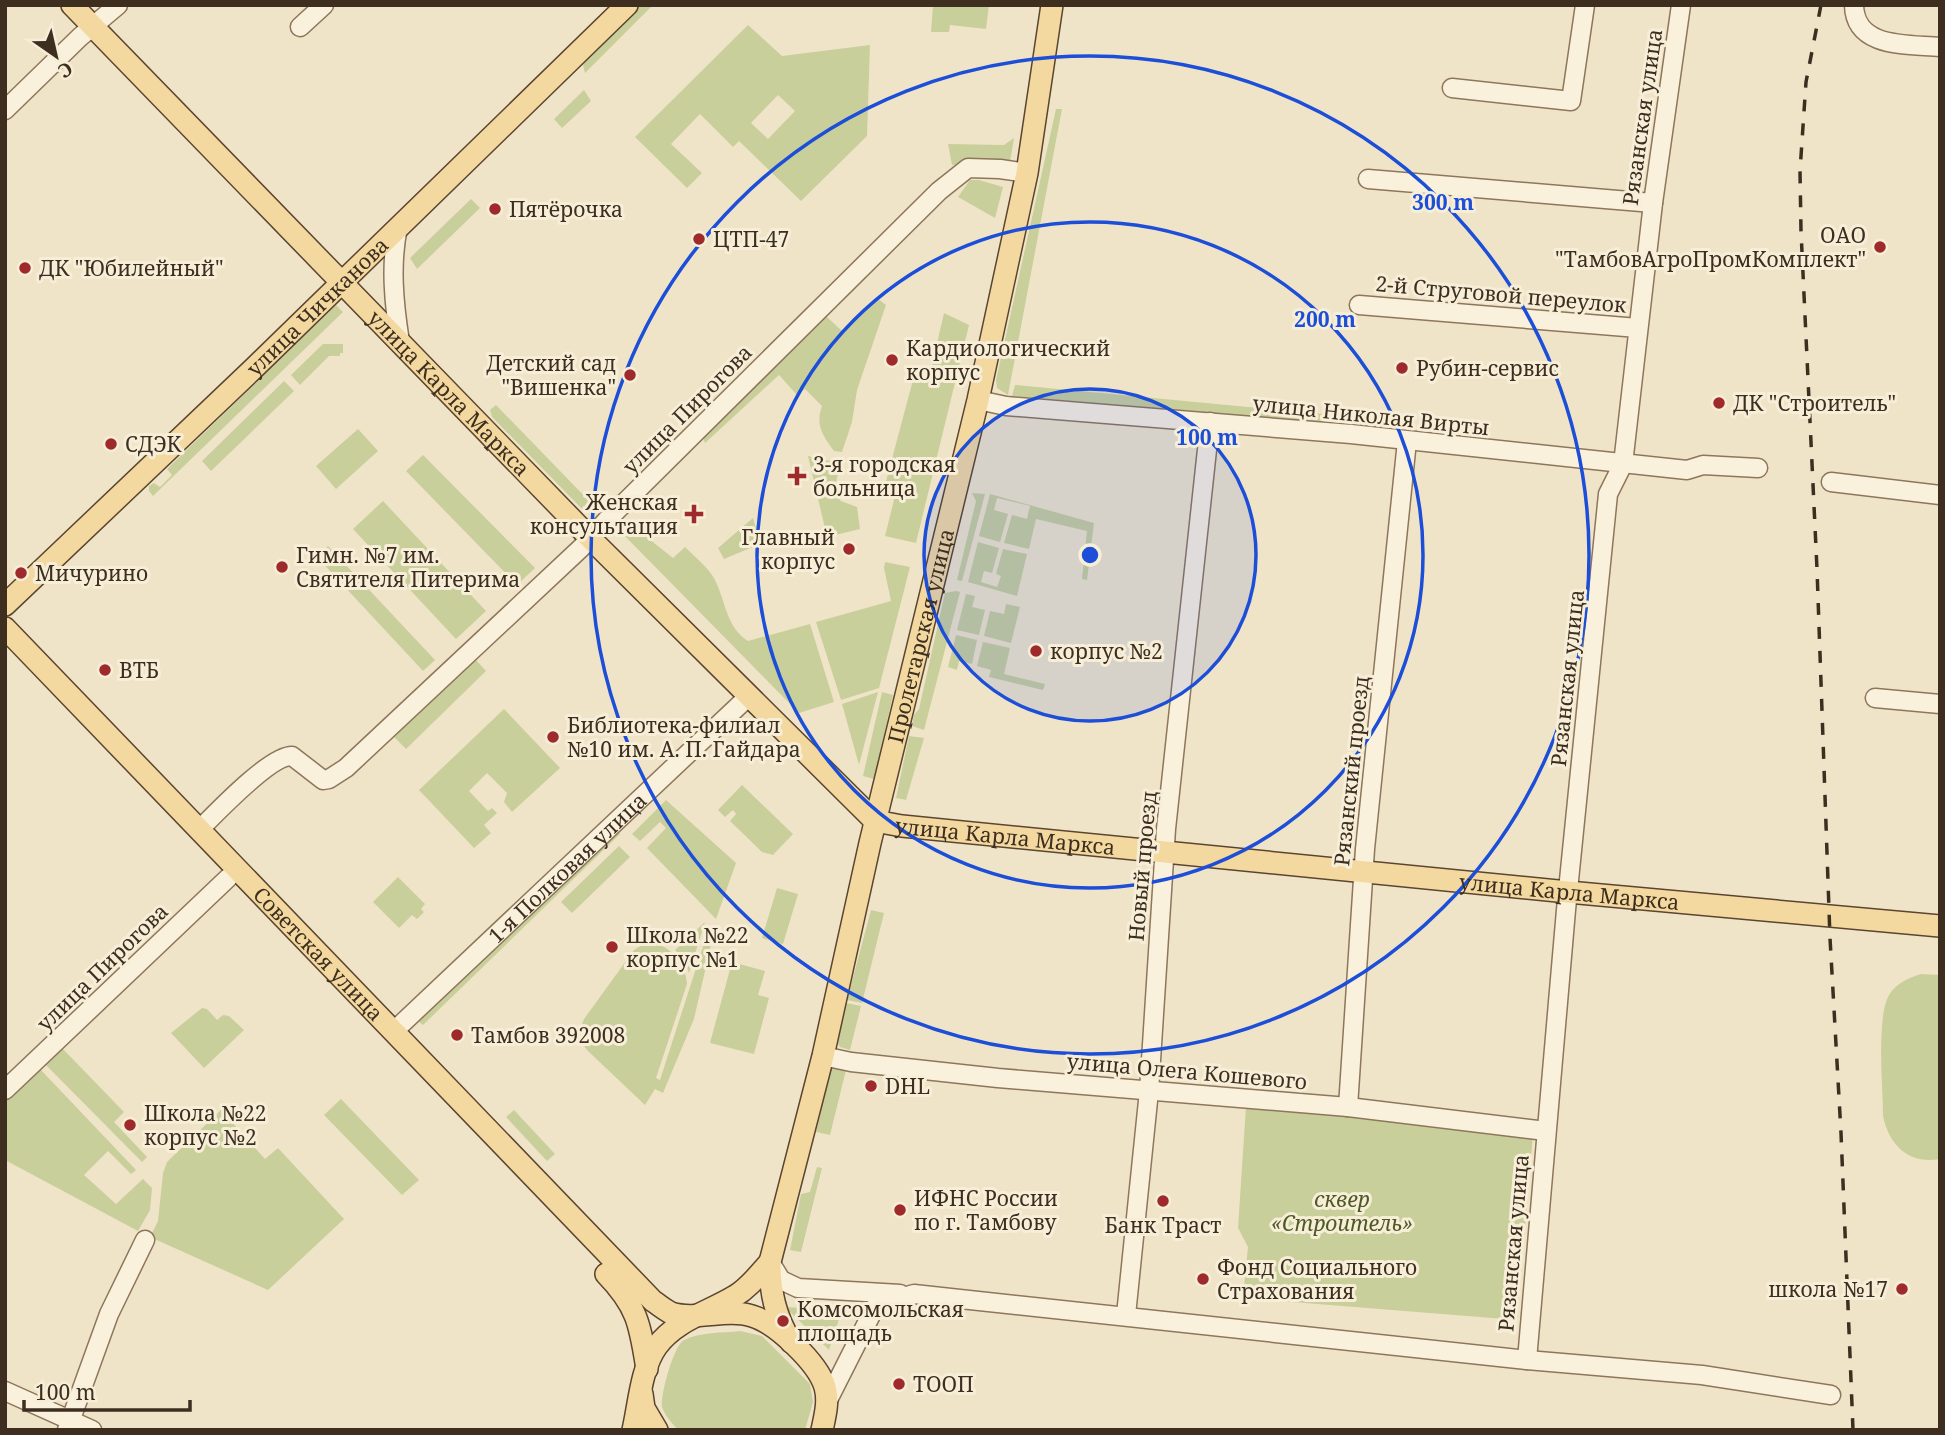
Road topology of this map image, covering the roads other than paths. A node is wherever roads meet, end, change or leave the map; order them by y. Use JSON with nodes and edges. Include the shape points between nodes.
{"nodes":[{"id":1,"x":72,"y":5,"type":"edge"},
{"id":2,"x":118,"y":5,"type":"edge"},
{"id":3,"x":324,"y":5,"type":"edge"},
{"id":4,"x":626,"y":5,"type":"edge"},
{"id":5,"x":1052,"y":5,"type":"edge"},
{"id":6,"x":1585,"y":5,"type":"edge"},
{"id":7,"x":1681,"y":5,"type":"edge"},
{"id":8,"x":1854,"y":5,"type":"edge"},
{"id":9,"x":92,"y":27,"type":"junction"},
{"id":10,"x":300,"y":27,"type":"dead end"},
{"id":11,"x":1940,"y":47,"type":"edge"},
{"id":12,"x":1452,"y":88,"type":"dead end"},
{"id":13,"x":5,"y":110,"type":"edge"},
{"id":14,"x":1027,"y":173,"type":"junction"},
{"id":15,"x":1368,"y":179,"type":"dead end"},
{"id":16,"x":1653,"y":203,"type":"junction"},
{"id":17,"x":398,"y":227,"type":"junction"},
{"id":18,"x":341,"y":282,"type":"junction"},
{"id":19,"x":1359,"y":304,"type":"dead end"},
{"id":20,"x":1638,"y":328,"type":"junction"},
{"id":21,"x":400,"y":342,"type":"junction"},
{"id":22,"x":978,"y":400,"type":"junction"},
{"id":23,"x":1210,"y":422,"type":"junction"},
{"id":24,"x":1407,"y":441,"type":"junction"},
{"id":25,"x":1623,"y":464,"type":"junction"},
{"id":26,"x":1758,"y":468,"type":"dead end"},
{"id":27,"x":1831,"y":482,"type":"dead end"},
{"id":28,"x":1940,"y":495,"type":"edge"},
{"id":29,"x":591,"y":538,"type":"junction"},
{"id":30,"x":5,"y":605,"type":"edge"},
{"id":31,"x":5,"y":628,"type":"edge"},
{"id":32,"x":5,"y":647,"type":"edge"},
{"id":33,"x":749,"y":696,"type":"junction"},
{"id":34,"x":1875,"y":698,"type":"dead end"},
{"id":35,"x":1940,"y":704,"type":"edge"},
{"id":36,"x":875,"y":821,"type":"junction"},
{"id":37,"x":200,"y":829,"type":"junction"},
{"id":38,"x":1165,"y":853,"type":"junction"},
{"id":39,"x":1364,"y":871,"type":"junction"},
{"id":40,"x":228,"y":878,"type":"junction"},
{"id":41,"x":1568,"y":892,"type":"junction"},
{"id":42,"x":1940,"y":926,"type":"edge"},
{"id":43,"x":389,"y":1036,"type":"junction"},
{"id":44,"x":823,"y":1056,"type":"junction"},
{"id":45,"x":5,"y":1090,"type":"edge"},
{"id":46,"x":1149,"y":1091,"type":"junction"},
{"id":47,"x":1348,"y":1107,"type":"junction"},
{"id":48,"x":1546,"y":1131,"type":"junction"},
{"id":49,"x":145,"y":1240,"type":"dead end"},
{"id":50,"x":770,"y":1262,"type":"junction"},
{"id":51,"x":914,"y":1294,"type":"junction"},
{"id":52,"x":700,"y":1314,"type":"junction"},
{"id":53,"x":1126,"y":1315,"type":"junction"},
{"id":54,"x":791,"y":1342,"type":"junction"},
{"id":55,"x":1527,"y":1360,"type":"junction"},
{"id":56,"x":647,"y":1369,"type":"junction"},
{"id":57,"x":5,"y":1391,"type":"edge"},
{"id":58,"x":641,"y":1391,"type":"junction"},
{"id":59,"x":1831,"y":1395,"type":"dead end"},
{"id":60,"x":827,"y":1402,"type":"junction"},
{"id":61,"x":69,"y":1425,"type":"edge"},
{"id":62,"x":92,"y":1430,"type":"edge"},
{"id":63,"x":634,"y":1430,"type":"edge"},
{"id":64,"x":657,"y":1430,"type":"edge"},
{"id":65,"x":822,"y":1430,"type":"edge"}],
"edges":[{"from":1,"to":9,"type":"main road","name":"улица Карла Маркса"},
{"from":2,"to":9,"type":"street"},
{"from":3,"to":10,"type":"street"},
{"from":4,"to":17,"type":"main road","name":"улица Чичканова"},
{"from":5,"to":14,"type":"main road","name":"Пролетарская улица"},
{"from":6,"to":12,"type":"street","via":[[1571,101]]},
{"from":7,"to":16,"type":"street","name":"Рязанская улица"},
{"from":8,"to":11,"type":"street","via":[[1860,27],[1876,40]]},
{"from":9,"to":13,"type":"street"},
{"from":9,"to":18,"type":"main road","name":"улица Карла Маркса"},
{"from":14,"to":22,"type":"main road","name":"Пролетарская улица"},
{"from":14,"to":29,"type":"street","name":"улица Пирогова","via":[[968,168],[939,191]]},
{"from":15,"to":16,"type":"street"},
{"from":16,"to":20,"type":"street","name":"Рязанская улица"},
{"from":17,"to":18,"type":"main road","name":"улица Чичканова"},
{"from":17,"to":21,"type":"street","via":[[394,298]]},
{"from":18,"to":21,"type":"main road","name":"улица Карла Маркса"},
{"from":18,"to":30,"type":"main road","name":"улица Чичканова"},
{"from":19,"to":20,"type":"street","name":"2-й Струговой переулок"},
{"from":20,"to":25,"type":"street","name":"Рязанская улица"},
{"from":21,"to":29,"type":"main road","name":"улица Карла Маркса"},
{"from":22,"to":23,"type":"street","name":"улица Николая Вирты"},
{"from":22,"to":36,"type":"main road","name":"Пролетарская улица"},
{"from":23,"to":24,"type":"street","name":"улица Николая Вирты"},
{"from":23,"to":38,"type":"street","name":"Новый проезд"},
{"from":24,"to":25,"type":"street","name":"улица Николая Вирты"},
{"from":24,"to":39,"type":"street","name":"Рязанский проезд"},
{"from":25,"to":26,"type":"street","name":"улица Николая Вирты","via":[[1687,470],[1703,465]]},
{"from":25,"to":41,"type":"street","name":"Рязанская улица","via":[[1608,494]]},
{"from":27,"to":28,"type":"street"},
{"from":29,"to":33,"type":"main road","name":"улица Карла Маркса"},
{"from":29,"to":37,"type":"street","name":"улица Пирогова","via":[[346,768],[323,779],[292,756],[282,757]]},
{"from":31,"to":37,"type":"main road","name":"Советская улица"},
{"from":32,"to":40,"type":"main road"},
{"from":33,"to":36,"type":"main road","name":"улица Карла Маркса"},
{"from":33,"to":43,"type":"street","name":"1-я Полковая улица"},
{"from":34,"to":35,"type":"street"},
{"from":36,"to":38,"type":"main road","name":"улица Карла Маркса"},
{"from":36,"to":44,"type":"main road","name":"Пролетарская улица"},
{"from":37,"to":43,"type":"main road","name":"Советская улица"},
{"from":38,"to":39,"type":"main road","name":"улица Карла Маркса"},
{"from":38,"to":46,"type":"street","name":"Новый проезд"},
{"from":39,"to":41,"type":"main road","name":"улица Карла Маркса"},
{"from":39,"to":47,"type":"street","name":"Рязанский проезд"},
{"from":40,"to":43,"type":"main road"},
{"from":40,"to":45,"type":"street","name":"улица Пирогова"},
{"from":41,"to":42,"type":"main road","name":"улица Карла Маркса"},
{"from":41,"to":48,"type":"street","name":"Рязанская улица"},
{"from":43,"to":52,"type":"main road","name":"Советская улица","via":[[653,1301],[670,1312]]},
{"from":43,"to":56,"type":"main road","via":[[622,1290],[634,1308]]},
{"from":44,"to":46,"type":"street","name":"улица Олега Кошевого","via":[[985,1077]]},
{"from":44,"to":50,"type":"main road","name":"Пролетарская улица"},
{"from":46,"to":47,"type":"street","name":"улица Олега Кошевого"},
{"from":46,"to":53,"type":"street","name":"Новый проезд"},
{"from":47,"to":48,"type":"street","name":"улица Олега Кошевого"},
{"from":48,"to":55,"type":"street","name":"Рязанская улица"},
{"from":49,"to":61,"type":"street","via":[[109,1314]]},
{"from":50,"to":51,"type":"street","via":[[781,1280],[798,1288]]},
{"from":50,"to":52,"type":"main road","via":[[735,1297]]},
{"from":50,"to":54,"type":"main road","via":[[772,1296]]},
{"from":51,"to":53,"type":"street"},
{"from":51,"to":60,"type":"street","via":[[875,1307]]},
{"from":52,"to":54,"type":"main road","name":"Советская улица","via":[[753,1316]]},
{"from":52,"to":56,"type":"main road","via":[[668,1334]]},
{"from":53,"to":55,"type":"street"},
{"from":54,"to":60,"type":"main road","via":[[817,1371]]},
{"from":55,"to":59,"type":"street","via":[[1702,1375]]},
{"from":56,"to":58,"type":"main road"},
{"from":57,"to":61,"type":"street"},
{"from":58,"to":63,"type":"main road"},
{"from":58,"to":64,"type":"main road","via":[[644,1408]]},
{"from":60,"to":65,"type":"main road"},
{"from":61,"to":62,"type":"street"}]}
